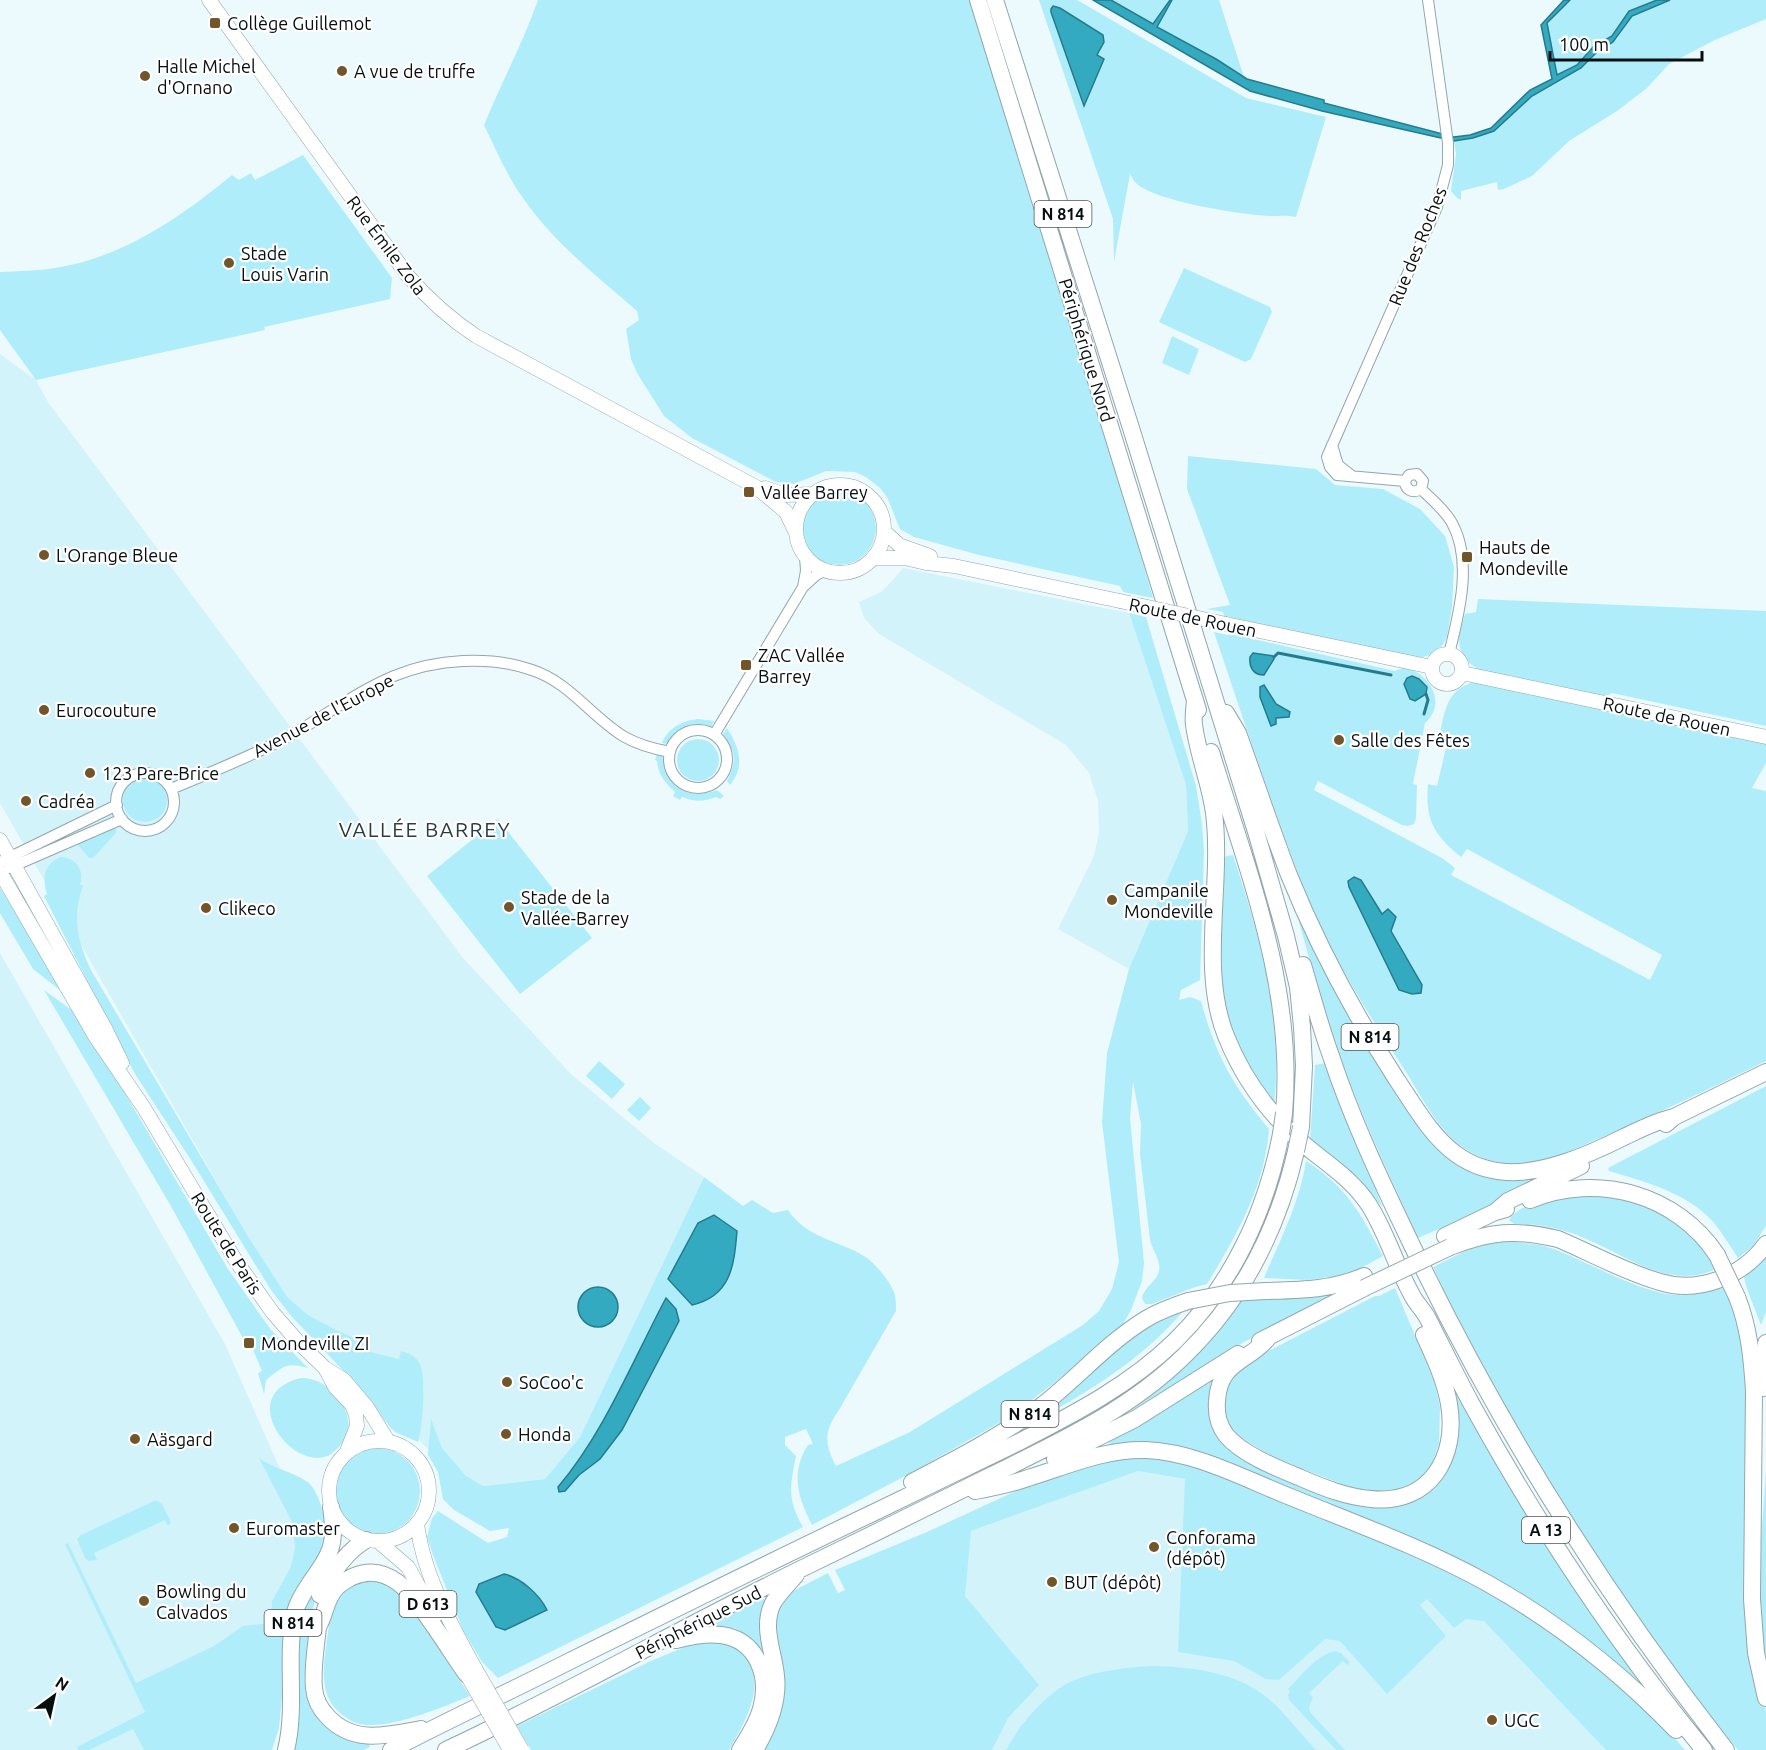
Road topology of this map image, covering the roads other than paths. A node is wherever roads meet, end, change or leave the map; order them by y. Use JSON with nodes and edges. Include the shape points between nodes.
{"nodes":[{"id":1,"x":208,"y":0,"type":"edge"},
{"id":2,"x":978,"y":0,"type":"edge"},
{"id":3,"x":995,"y":0,"type":"edge"},
{"id":4,"x":1428,"y":0,"type":"edge"},
{"id":5,"x":756,"y":487,"type":"junction"},
{"id":6,"x":813,"y":494,"type":"junction"},
{"id":7,"x":884,"y":531,"type":"junction"},
{"id":8,"x":796,"y":533,"type":"junction"},
{"id":9,"x":805,"y":556,"type":"junction"},
{"id":10,"x":873,"y":558,"type":"junction"},
{"id":11,"x":954,"y":566,"type":"junction"},
{"id":12,"x":826,"y":570,"type":"junction"},
{"id":13,"x":803,"y":587,"type":"junction"},
{"id":14,"x":1449,"y":654,"type":"junction"},
{"id":15,"x":1432,"y":667,"type":"junction"},
{"id":16,"x":1462,"y":674,"type":"junction"},
{"id":17,"x":1214,"y":694,"type":"junction"},
{"id":18,"x":1195,"y":701,"type":"junction"},
{"id":19,"x":714,"y":735,"type":"junction"},
{"id":20,"x":1766,"y":737,"type":"edge"},
{"id":21,"x":670,"y":752,"type":"junction"},
{"id":22,"x":171,"y":789,"type":"junction"},
{"id":23,"x":117,"y":805,"type":"junction"},
{"id":24,"x":122,"y":819,"type":"junction"},
{"id":25,"x":1257,"y":835,"type":"junction"},
{"id":26,"x":0,"y":840,"type":"edge"},
{"id":27,"x":8,"y":861,"type":"edge"},
{"id":28,"x":0,"y":872,"type":"edge"},
{"id":29,"x":1766,"y":1072,"type":"edge"},
{"id":30,"x":144,"y":1108,"type":"junction"},
{"id":31,"x":1674,"y":1117,"type":"junction"},
{"id":32,"x":1495,"y":1212,"type":"junction"},
{"id":33,"x":1448,"y":1241,"type":"junction"},
{"id":34,"x":1766,"y":1244,"type":"edge"},
{"id":35,"x":1364,"y":1282,"type":"junction"},
{"id":36,"x":1413,"y":1298,"type":"junction"},
{"id":37,"x":1269,"y":1337,"type":"junction"},
{"id":38,"x":1766,"y":1343,"type":"edge"},
{"id":39,"x":325,"y":1368,"type":"junction"},
{"id":40,"x":388,"y":1441,"type":"junction"},
{"id":41,"x":1754,"y":1442,"type":"junction"},
{"id":42,"x":347,"y":1451,"type":"junction"},
{"id":43,"x":1012,"y":1482,"type":"junction"},
{"id":44,"x":950,"y":1496,"type":"junction"},
{"id":45,"x":331,"y":1507,"type":"junction"},
{"id":46,"x":865,"y":1516,"type":"junction"},
{"id":47,"x":417,"y":1524,"type":"junction"},
{"id":48,"x":373,"y":1541,"type":"junction"},
{"id":49,"x":800,"y":1569,"type":"junction"},
{"id":50,"x":318,"y":1627,"type":"junction"},
{"id":51,"x":651,"y":1645,"type":"junction"},
{"id":52,"x":472,"y":1673,"type":"junction"},
{"id":53,"x":1766,"y":1698,"type":"edge"},
{"id":54,"x":436,"y":1726,"type":"junction"},
{"id":55,"x":459,"y":1746,"type":"edge"},
{"id":56,"x":1703,"y":1749,"type":"edge"},
{"id":57,"x":286,"y":1750,"type":"edge"},
{"id":58,"x":392,"y":1750,"type":"edge"},
{"id":59,"x":446,"y":1750,"type":"edge"},
{"id":60,"x":510,"y":1750,"type":"edge"},
{"id":61,"x":522,"y":1750,"type":"edge"},
{"id":62,"x":740,"y":1750,"type":"edge"},
{"id":63,"x":755,"y":1750,"type":"edge"},
{"id":64,"x":1726,"y":1750,"type":"edge"}],
"edges":[{"from":1,"to":5,"type":"main road","name":"Rue Émile Zola","via":[[408,276],[451,320]]},
{"from":2,"to":18,"type":"highway","name":"Périphérique Nord","number":"N 814"},
{"from":3,"to":17,"type":"highway","name":"Périphérique Nord","number":"N 814"},
{"from":4,"to":14,"type":"street","name":"Rue des Roches","via":[[1448,165],[1437,207],[1327,457],[1336,475],[1405,481],[1409,475],[1417,474],[1423,481],[1421,489],[1452,523],[1461,548],[1463,586]]},
{"from":5,"to":6,"type":"main road","name":"Rue Émile Zola","via":[[786,495]]},
{"from":5,"to":8,"type":"main road","name":"Rue Émile Zola","via":[[786,512]]},
{"from":6,"to":7,"type":"main road","via":[[835,485],[855,488],[877,506]]},
{"from":6,"to":8,"type":"main road","via":[[798,515]]},
{"from":7,"to":10,"type":"main road"},
{"from":7,"to":11,"type":"main road","name":"Route de Rouen","via":[[899,545]]},
{"from":8,"to":9,"type":"main road"},
{"from":9,"to":12,"type":"main road"},
{"from":9,"to":13,"type":"street"},
{"from":10,"to":11,"type":"main road","name":"Route de Rouen","via":[[905,558]]},
{"from":10,"to":12,"type":"main road","via":[[847,572]]},
{"from":11,"to":15,"type":"main road","name":"Route de Rouen","bridge":true},
{"from":12,"to":13,"type":"street"},
{"from":13,"to":19,"type":"street"},
{"from":14,"to":15,"type":"main road","via":[[1438,657]]},
{"from":14,"to":16,"type":"main road","via":[[1461,663]]},
{"from":15,"to":16,"type":"main road","name":"Route de Rouen","via":[[1435,679],[1445,685],[1454,683]]},
{"from":16,"to":20,"type":"main road","name":"Route de Rouen"},
{"from":17,"to":25,"type":"highway","number":"N 814"},
{"from":17,"to":31,"type":"highway","number":"N 814","via":[[1238,733],[1289,875],[1329,963],[1370,1038],[1444,1144],[1461,1158],[1482,1167],[1500,1172],[1528,1172],[1568,1161]]},
{"from":18,"to":36,"type":"highway","via":[[1193,722],[1216,832],[1214,975],[1224,1031],[1248,1083],[1272,1113],[1344,1176],[1367,1202]]},
{"from":18,"to":46,"type":"highway","number":"N 814","bridge":true,"via":[[1251,882],[1276,977],[1285,1036],[1284,1113],[1268,1190],[1245,1245],[1216,1292],[1174,1342],[1145,1367],[1095,1402]]},
{"from":19,"to":21,"type":"street","via":[[688,732]]},
{"from":19,"to":21,"type":"street","via":[[723,744],[727,757],[722,775],[712,784],[698,788],[683,784],[670,767]]},
{"from":21,"to":22,"type":"street","name":"Avenue de l'Europe","via":[[623,736],[542,674],[509,664],[455,662],[395,676],[274,743]]},
{"from":22,"to":23,"type":"street","via":[[159,777],[148,773],[136,775],[120,788]]},
{"from":22,"to":24,"type":"street","via":[[172,812],[158,828],[137,829]]},
{"from":23,"to":24,"type":"street"},
{"from":23,"to":27,"type":"street","via":[[36,843]]},
{"from":24,"to":27,"type":"street"},
{"from":25,"to":44,"type":"highway","number":"N 814","bridge":true,"via":[[1298,987],[1304,1048],[1301,1127],[1296,1151],[1278,1214],[1255,1264],[1219,1318],[1184,1357],[1154,1382],[1058,1443]]},
{"from":25,"to":64,"type":"highway","number":"A 13","via":[[1267,846],[1344,1093],[1374,1166],[1478,1376],[1556,1512],[1672,1680]]},
{"from":26,"to":27,"type":"main road","name":"Route de Paris"},
{"from":27,"to":28,"type":"street"},
{"from":27,"to":30,"type":"main road","name":"Route de Paris","via":[[106,1030]]},
{"from":28,"to":30,"type":"main road","name":"Route de Paris","via":[[95,1036]]},
{"from":29,"to":31,"type":"highway","number":"N 814"},
{"from":30,"to":39,"type":"main road","name":"Route de Paris","via":[[236,1261],[273,1313]]},
{"from":31,"to":32,"type":"highway","number":"N 814","via":[[1663,1126],[1508,1201]]},
{"from":32,"to":33,"type":"highway","number":"N 814"},
{"from":32,"to":41,"type":"highway","bridge":true,"via":[[1565,1190],[1617,1190],[1672,1211],[1701,1233],[1717,1255],[1744,1316],[1752,1361]]},
{"from":33,"to":34,"type":"highway","number":"N 814","via":[[1493,1233],[1540,1235],[1651,1279],[1683,1286],[1734,1273]]},
{"from":33,"to":35,"type":"highway","number":"N 814"},
{"from":35,"to":37,"type":"highway","number":"N 814"},
{"from":35,"to":46,"type":"highway","number":"N 814","bridge":true,"via":[[1230,1293],[1158,1312],[1111,1345],[1036,1410],[881,1498]]},
{"from":36,"to":37,"type":"highway","via":[[1416,1318],[1446,1390],[1450,1427],[1446,1456],[1439,1469],[1422,1488],[1405,1496],[1371,1499],[1329,1490],[1272,1465],[1227,1436],[1217,1412],[1223,1379],[1235,1363],[1260,1348]]},
{"from":36,"to":56,"type":"highway","number":"A 13","via":[[1555,1544],[1629,1653]]},
{"from":37,"to":43,"type":"highway","number":"N 814","via":[[1135,1419]]},
{"from":38,"to":41,"type":"highway","via":[[1761,1413]]},
{"from":39,"to":40,"type":"main road","name":"Route de Paris","via":[[344,1380]]},
{"from":39,"to":42,"type":"main road","name":"Route de Paris","via":[[356,1415],[357,1426]]},
{"from":40,"to":42,"type":"main road","via":[[363,1443]]},
{"from":40,"to":47,"type":"main road","via":[[406,1449],[420,1462],[427,1476],[429,1497]]},
{"from":41,"to":53,"type":"highway","via":[[1752,1599],[1756,1653]]},
{"from":42,"to":45,"type":"main road","via":[[330,1476]]},
{"from":43,"to":44,"type":"highway","number":"N 814"},
{"from":43,"to":56,"type":"highway","via":[[1125,1451],[1170,1453],[1215,1467],[1364,1527],[1500,1590],[1586,1648],[1683,1738]]},
{"from":44,"to":49,"type":"highway","name":"Périphérique Sud","number":"N 814"},
{"from":45,"to":48,"type":"main road","via":[[348,1531]]},
{"from":45,"to":57,"type":"highway","number":"N 814","via":[[331,1550],[300,1599],[295,1616]]},
{"from":46,"to":54,"type":"highway","name":"Périphérique Sud","number":"N 814"},
{"from":47,"to":48,"type":"main road","via":[[393,1540]]},
{"from":47,"to":52,"type":"main road","number":"D 613","via":[[426,1562]]},
{"from":48,"to":50,"type":"highway","number":"N 814","via":[[348,1554],[327,1583],[316,1605],[314,1619]]},
{"from":48,"to":52,"type":"main road","number":"D 613","via":[[408,1568]]},
{"from":49,"to":51,"type":"highway","name":"Périphérique Sud","number":"N 814"},
{"from":49,"to":63,"type":"highway","number":"N 814","via":[[770,1612],[776,1695],[771,1717]]},
{"from":50,"to":52,"type":"highway","number":"N 814","via":[[327,1601],[343,1582],[360,1574],[378,1573],[396,1580],[413,1596]]},
{"from":50,"to":54,"type":"highway","number":"N 814","via":[[315,1693],[333,1722],[350,1733],[365,1736]]},
{"from":51,"to":55,"type":"highway","name":"Périphérique Sud","number":"N 814"},
{"from":51,"to":62,"type":"highway","number":"N 814","via":[[711,1634],[732,1637],[748,1646],[764,1676],[763,1700]]},
{"from":52,"to":60,"type":"main road","number":"D 613","bridge":true},
{"from":52,"to":61,"type":"main road","number":"D 613","bridge":true},
{"from":54,"to":58,"type":"highway","name":"Périphérique Sud","number":"N 814"},
{"from":55,"to":59,"type":"highway","name":"Périphérique Sud","number":"N 814"}]}
